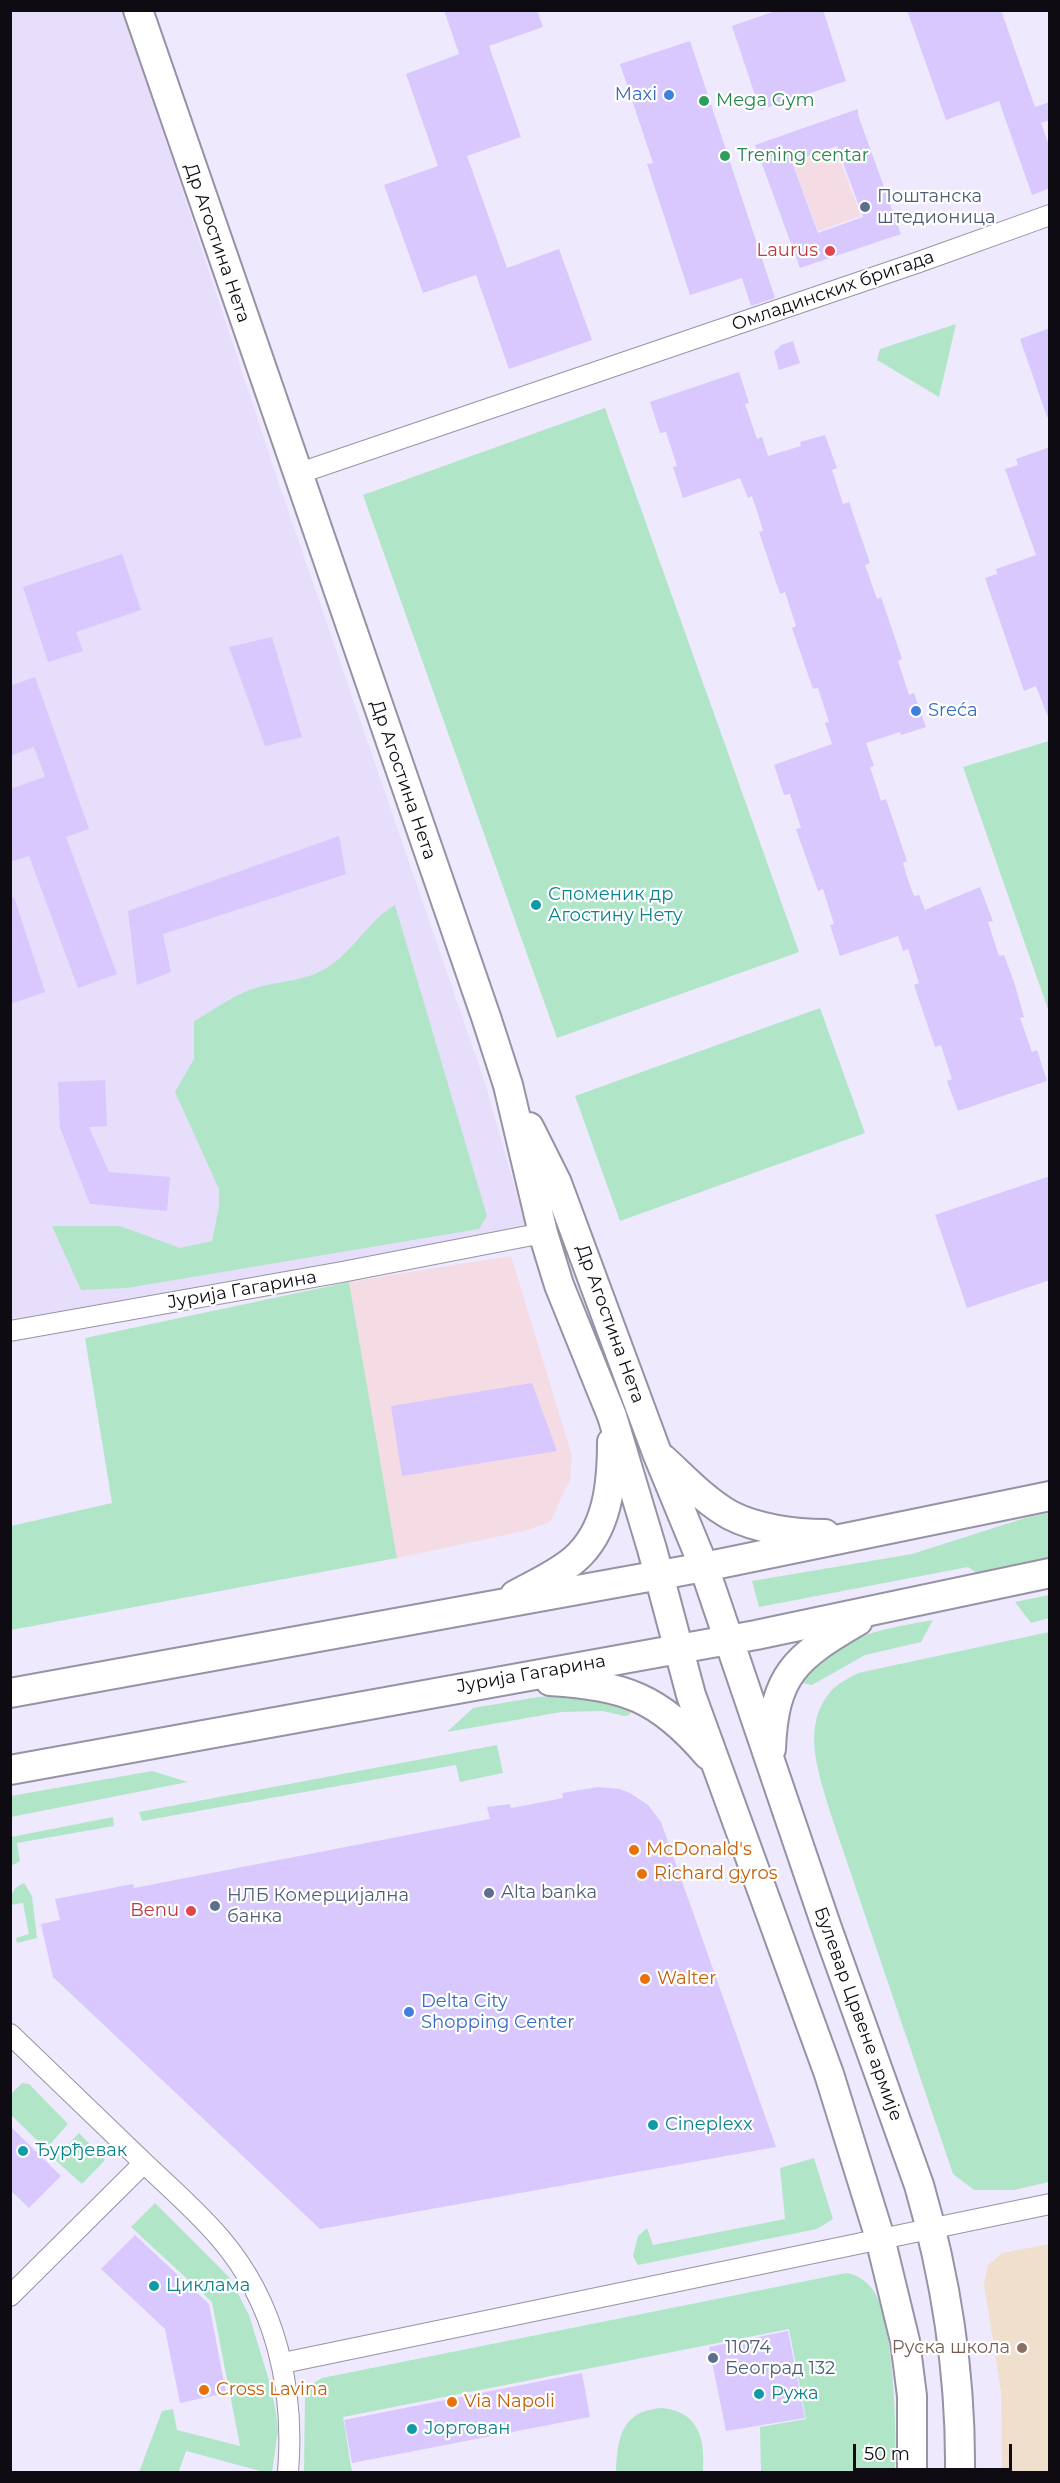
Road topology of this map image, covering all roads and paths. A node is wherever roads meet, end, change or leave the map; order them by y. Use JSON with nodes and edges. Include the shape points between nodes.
{"nodes":[{"id":1,"x":138,"y":10,"type":"edge"},
{"id":2,"x":1050,"y":215,"type":"edge"},
{"id":3,"x":297,"y":474,"type":"junction"},
{"id":4,"x":508,"y":1085,"type":"junction"},
{"id":5,"x":543,"y":1233,"type":"junction"},
{"id":6,"x":10,"y":1331,"type":"edge"},
{"id":7,"x":612,"y":1416,"type":"junction"},
{"id":8,"x":657,"y":1453,"type":"junction"},
{"id":9,"x":1050,"y":1496,"type":"edge"},
{"id":10,"x":866,"y":1534,"type":"junction"},
{"id":11,"x":704,"y":1567,"type":"junction"},
{"id":12,"x":1050,"y":1573,"type":"edge"},
{"id":13,"x":659,"y":1575,"type":"junction"},
{"id":14,"x":492,"y":1607,"type":"junction"},
{"id":15,"x":886,"y":1608,"type":"junction"},
{"id":16,"x":729,"y":1640,"type":"junction"},
{"id":17,"x":677,"y":1647,"type":"junction"},
{"id":18,"x":509,"y":1678,"type":"junction"},
{"id":19,"x":10,"y":1693,"type":"edge"},
{"id":20,"x":715,"y":1762,"type":"junction"},
{"id":21,"x":771,"y":1766,"type":"junction"},
{"id":22,"x":10,"y":1770,"type":"edge"},
{"id":23,"x":10,"y":2034,"type":"edge"},
{"id":24,"x":144,"y":2163,"type":"junction"},
{"id":25,"x":1050,"y":2204,"type":"edge"},
{"id":26,"x":931,"y":2228,"type":"junction"},
{"id":27,"x":880,"y":2238,"type":"junction"},
{"id":28,"x":10,"y":2296,"type":"edge"},
{"id":29,"x":283,"y":2362,"type":"junction"},
{"id":30,"x":288,"y":2472,"type":"edge"},
{"id":31,"x":912,"y":2472,"type":"edge"},
{"id":32,"x":960,"y":2472,"type":"edge"}],
"edges":[{"from":1,"to":3,"type":"street","name":"Др Агостина Нета"},
{"from":2,"to":3,"type":"street","name":"Омладинских бригада"},
{"from":3,"to":4,"type":"street","name":"Др Агостина Нета"},
{"from":4,"to":5,"type":"street","name":"Др Агостина Нета"},
{"from":4,"to":8,"type":"street","name":"Др Агостина Нета","via":[[557,1183]]},
{"from":5,"to":6,"type":"street","name":"Јурија Гагарина"},
{"from":5,"to":7,"type":"street","name":"Др Агостина Нета","via":[[559,1286]]},
{"from":7,"to":13,"type":"street","name":"Др Агостина Нета"},
{"from":7,"to":14,"type":"street","via":[[609,1487],[602,1520],[592,1539],[558,1571]]},
{"from":8,"to":10,"type":"street","via":[[730,1515],[817,1534]]},
{"from":8,"to":11,"type":"street","name":"Др Агостина Нета"},
{"from":9,"to":10,"type":"street"},
{"from":10,"to":11,"type":"street"},
{"from":11,"to":13,"type":"street"},
{"from":11,"to":16,"type":"street","name":"Булевар Црвене армије"},
{"from":12,"to":15,"type":"street","name":"Јурија Гагарина"},
{"from":13,"to":14,"type":"street"},
{"from":13,"to":17,"type":"street"},
{"from":14,"to":19,"type":"street"},
{"from":15,"to":16,"type":"street","name":"Јурија Гагарина"},
{"from":15,"to":21,"type":"street","via":[[827,1639],[791,1670],[781,1687],[774,1713]]},
{"from":16,"to":17,"type":"street","name":"Јурија Гагарина"},
{"from":16,"to":21,"type":"street","name":"Булевар Црвене армије"},
{"from":17,"to":18,"type":"street","name":"Јурија Гагарина"},
{"from":17,"to":20,"type":"street"},
{"from":18,"to":20,"type":"street","via":[[589,1684],[635,1695],[663,1710]]},
{"from":18,"to":22,"type":"street","name":"Јурија Гагарина"},
{"from":20,"to":27,"type":"street","via":[[829,2074]]},
{"from":21,"to":26,"type":"street","name":"Булевар Црвене армије"},
{"from":23,"to":24,"type":"street"},
{"from":24,"to":28,"type":"street"},
{"from":24,"to":29,"type":"street","via":[[205,2221],[238,2262],[266,2312]]},
{"from":25,"to":26,"type":"street"},
{"from":26,"to":27,"type":"street"},
{"from":26,"to":32,"type":"street","name":"Булевар Црвене армије","via":[[950,2327]]},
{"from":27,"to":29,"type":"street"},
{"from":27,"to":31,"type":"street","via":[[904,2341],[912,2397]]},
{"from":29,"to":30,"type":"street","via":[[290,2429]]}]}
